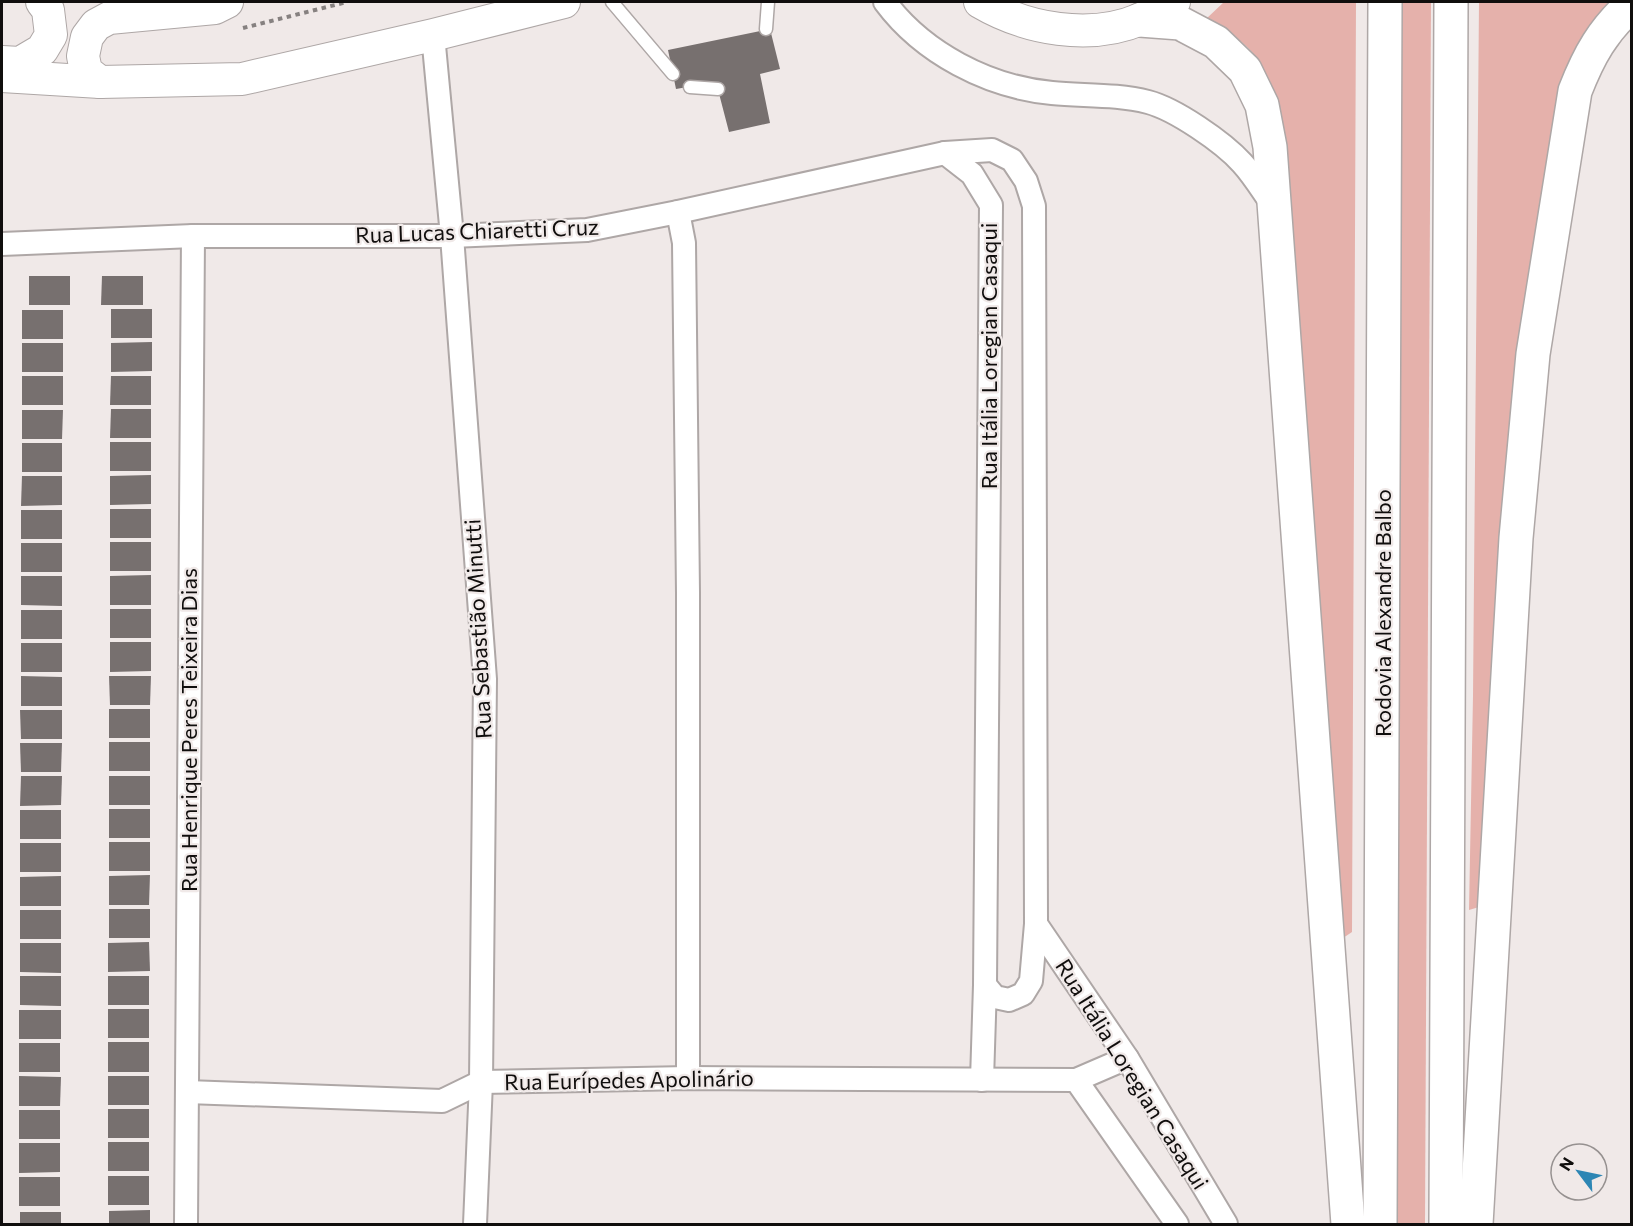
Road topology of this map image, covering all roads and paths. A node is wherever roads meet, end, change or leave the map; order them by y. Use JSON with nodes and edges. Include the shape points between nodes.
{"nodes":[{"id":1,"x":42,"y":2,"type":"edge"},
{"id":2,"x":227,"y":2,"type":"edge"},
{"id":3,"x":564,"y":2,"type":"edge"},
{"id":4,"x":612,"y":2,"type":"edge"},
{"id":5,"x":768,"y":2,"type":"edge"},
{"id":6,"x":885,"y":2,"type":"edge"},
{"id":7,"x":980,"y":2,"type":"edge"},
{"id":8,"x":1174,"y":2,"type":"edge"},
{"id":9,"x":1385,"y":2,"type":"edge"},
{"id":10,"x":1451,"y":2,"type":"edge"},
{"id":11,"x":1632,"y":4,"type":"edge"},
{"id":12,"x":1140,"y":20,"type":"junction"},
{"id":13,"x":766,"y":29,"type":"dead end"},
{"id":14,"x":433,"y":35,"type":"junction"},
{"id":15,"x":2,"y":62,"type":"edge"},
{"id":16,"x":673,"y":74,"type":"dead end"},
{"id":17,"x":2,"y":76,"type":"edge"},
{"id":18,"x":100,"y":82,"type":"junction"},
{"id":19,"x":690,"y":87,"type":"dead end"},
{"id":20,"x":718,"y":89,"type":"dead end"},
{"id":21,"x":945,"y":153,"type":"junction"},
{"id":22,"x":1275,"y":207,"type":"junction"},
{"id":23,"x":678,"y":212,"type":"junction"},
{"id":24,"x":192,"y":236,"type":"junction"},
{"id":25,"x":452,"y":236,"type":"junction"},
{"id":26,"x":2,"y":244,"type":"edge"},
{"id":27,"x":1036,"y":924,"type":"junction"},
{"id":28,"x":985,"y":985,"type":"junction"},
{"id":29,"x":1127,"y":1058,"type":"junction"},
{"id":30,"x":688,"y":1078,"type":"junction"},
{"id":31,"x":982,"y":1080,"type":"junction"},
{"id":32,"x":1076,"y":1080,"type":"junction"},
{"id":33,"x":481,"y":1082,"type":"junction"},
{"id":34,"x":186,"y":1092,"type":"junction"},
{"id":35,"x":186,"y":1224,"type":"edge"},
{"id":36,"x":475,"y":1224,"type":"edge"},
{"id":37,"x":1177,"y":1224,"type":"edge"},
{"id":38,"x":1226,"y":1224,"type":"edge"},
{"id":39,"x":1348,"y":1224,"type":"edge"},
{"id":40,"x":1380,"y":1224,"type":"edge"},
{"id":41,"x":1446,"y":1224,"type":"edge"},
{"id":42,"x":1476,"y":1224,"type":"edge"}],
"edges":[{"from":1,"to":15,"type":"street","via":[[48,10],[51,35],[42,50],[20,63]]},
{"from":2,"to":18,"type":"street","via":[[215,8],[109,18],[96,25],[87,37],[83,57],[86,71]]},
{"from":3,"to":14,"type":"street"},
{"from":4,"to":16,"type":"lane"},
{"from":5,"to":13,"type":"lane"},
{"from":6,"to":22,"type":"street","via":[[917,36],[980,75],[1015,87],[1051,93],[1149,102],[1197,125],[1242,163]]},
{"from":7,"to":12,"type":"street","via":[[1023,21],[1059,29],[1086,30]]},
{"from":8,"to":12,"type":"street"},
{"from":9,"to":40,"type":"highway","name":"Rodovia Alexandre Balbo"},
{"from":10,"to":41,"type":"highway"},
{"from":11,"to":42,"type":"highway","via":[[1602,35],[1586,61],[1575,91],[1533,354],[1516,538]]},
{"from":12,"to":22,"type":"highway","via":[[1180,23],[1216,42],[1245,70],[1262,105]]},
{"from":14,"to":18,"type":"street","via":[[242,79]]},
{"from":14,"to":25,"type":"street","name":"Rua Sebastião Minutti"},
{"from":17,"to":18,"type":"street"},
{"from":19,"to":20,"type":"lane"},
{"from":21,"to":23,"type":"street","name":"Rua Lucas Chiaretti Cruz"},
{"from":21,"to":27,"type":"street","name":"Rua Itália Loregian Casaqui","via":[[992,150],[1012,160],[1026,181],[1034,206]]},
{"from":21,"to":28,"type":"street","name":"Rua Itália Loregian Casaqui","via":[[972,174],[991,205]]},
{"from":22,"to":39,"type":"highway"},
{"from":23,"to":25,"type":"street","name":"Rua Lucas Chiaretti Cruz","via":[[587,230]]},
{"from":23,"to":30,"type":"street","via":[[684,243],[685,313]]},
{"from":24,"to":25,"type":"street","name":"Rua Lucas Chiaretti Cruz"},
{"from":24,"to":26,"type":"street","name":"Rua Lucas Chiaretti Cruz"},
{"from":24,"to":34,"type":"street","name":"Rua Henrique Peres Teixeira Dias"},
{"from":25,"to":33,"type":"street","name":"Rua Sebastião Minutti","via":[[485,679]]},
{"from":27,"to":28,"type":"street","name":"Rua Itália Loregian Casaqui","via":[[1032,981],[1023,994],[1009,1000],[995,997]]},
{"from":27,"to":29,"type":"street","name":"Rua Itália Loregian Casaqui"},
{"from":28,"to":31,"type":"street","name":"Rua Itália Loregian Casaqui"},
{"from":29,"to":32,"type":"street"},
{"from":29,"to":38,"type":"street","name":"Rua Itália Loregian Casaqui"},
{"from":30,"to":31,"type":"street","name":"Rua Eurípedes Apolinário"},
{"from":30,"to":33,"type":"street","name":"Rua Eurípedes Apolinário"},
{"from":31,"to":32,"type":"street","name":"Rua Eurípedes Apolinário"},
{"from":32,"to":37,"type":"street","name":"Rua Itália Loregian Casaqui"},
{"from":33,"to":34,"type":"street","name":"Rua Eurípedes Apolinário","via":[[442,1101]]},
{"from":33,"to":36,"type":"street","name":"Rua Sebastião Minutti"},
{"from":34,"to":35,"type":"street","name":"Rua Henrique Peres Teixeira Dias"}]}
